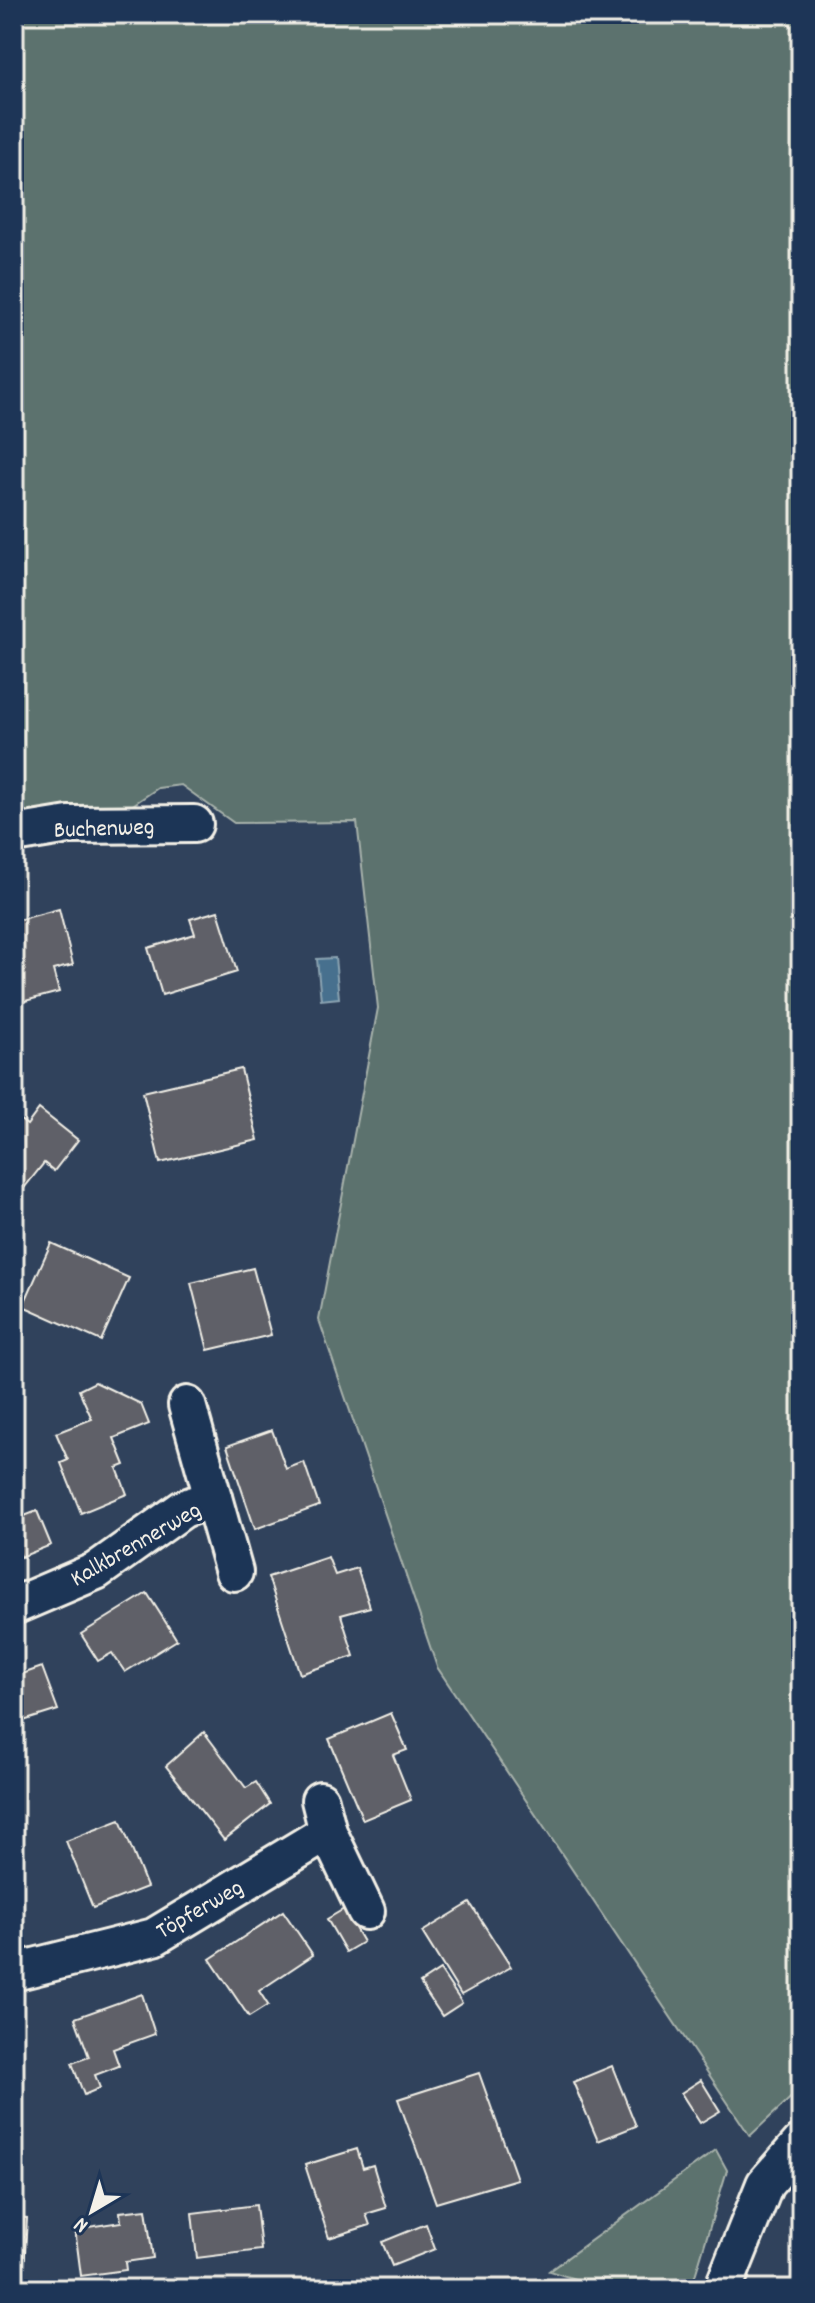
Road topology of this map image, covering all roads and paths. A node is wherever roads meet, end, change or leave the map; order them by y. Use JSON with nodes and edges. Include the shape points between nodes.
{"nodes":[{"id":1,"x":194,"y":824,"type":"dead end"},
{"id":2,"x":14,"y":834,"type":"edge"},
{"id":3,"x":187,"y":1405,"type":"dead end"},
{"id":4,"x":213,"y":1498,"type":"junction"},
{"id":5,"x":234,"y":1572,"type":"dead end"},
{"id":6,"x":14,"y":1606,"type":"edge"},
{"id":7,"x":366,"y":1911,"type":"dead end"},
{"id":8,"x":14,"y":1972,"type":"edge"},
{"id":9,"x":801,"y":2143,"type":"edge"},
{"id":10,"x":723,"y":2289,"type":"edge"}],
"edges":[{"from":1,"to":2,"type":"street","name":"Buchenweg","via":[[69,825]]},
{"from":3,"to":4,"type":"street","name":"Kalkbrennerweg"},
{"from":4,"to":5,"type":"street","name":"Kalkbrennerweg"},
{"from":4,"to":6,"type":"street","name":"Kalkbrennerweg","via":[[183,1509],[96,1571]]},
{"from":7,"to":8,"type":"street","name":"Töpferweg","via":[[324,1816],[154,1937]]},
{"from":9,"to":10,"type":"street","via":[[765,2184]]}]}
